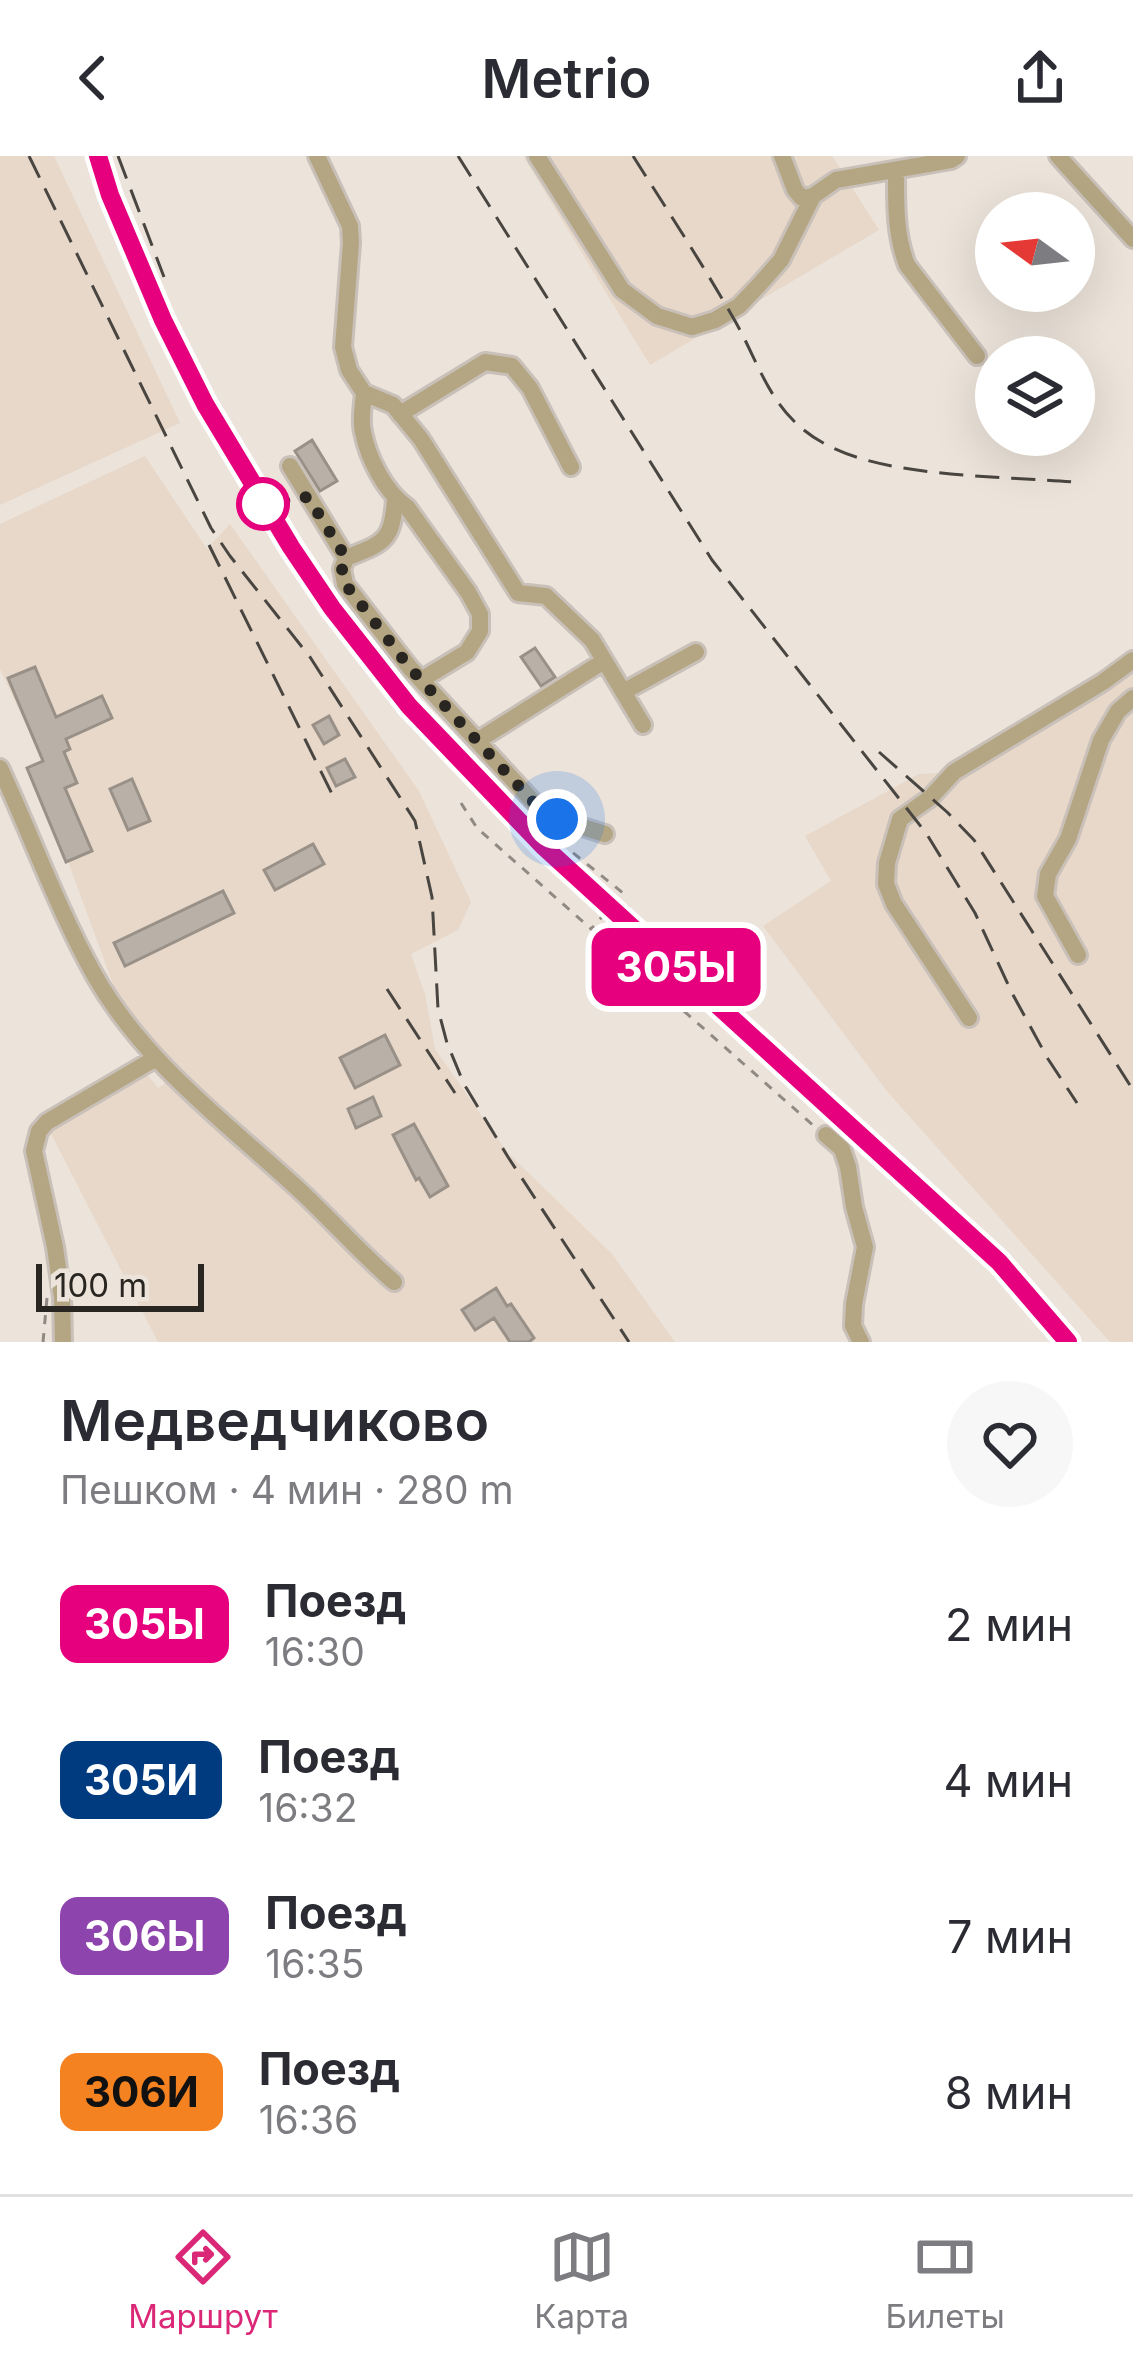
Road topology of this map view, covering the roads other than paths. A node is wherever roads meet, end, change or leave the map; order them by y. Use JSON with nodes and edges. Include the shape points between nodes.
{"nodes":[{"id":1,"x":317,"y":156,"type":"edge"},
{"id":2,"x":537,"y":156,"type":"edge"},
{"id":3,"x":782,"y":156,"type":"edge"},
{"id":4,"x":957,"y":156,"type":"edge"},
{"id":5,"x":1058,"y":156,"type":"edge"},
{"id":6,"x":896,"y":170,"type":"junction"},
{"id":7,"x":813,"y":196,"type":"junction"},
{"id":8,"x":1133,"y":239,"type":"edge"},
{"id":9,"x":975,"y":353,"type":"edge"},
{"id":10,"x":364,"y":393,"type":"junction"},
{"id":11,"x":400,"y":414,"type":"junction"},
{"id":12,"x":290,"y":466,"type":"dead end"},
{"id":13,"x":571,"y":467,"type":"dead end"},
{"id":14,"x":395,"y":498,"type":"junction"},
{"id":15,"x":346,"y":558,"type":"junction"},
{"id":16,"x":696,"y":652,"type":"dead end"},
{"id":17,"x":1133,"y":660,"type":"edge"},
{"id":18,"x":604,"y":661,"type":"junction"},
{"id":19,"x":421,"y":680,"type":"junction"},
{"id":20,"x":623,"y":692,"type":"junction"},
{"id":21,"x":1128,"y":705,"type":"edge"},
{"id":22,"x":643,"y":724,"type":"dead end"},
{"id":23,"x":477,"y":741,"type":"junction"},
{"id":24,"x":0,"y":769,"type":"edge"},
{"id":25,"x":605,"y":835,"type":"dead end"},
{"id":26,"x":1078,"y":955,"type":"dead end"},
{"id":27,"x":969,"y":1018,"type":"dead end"},
{"id":28,"x":156,"y":1058,"type":"junction"},
{"id":29,"x":826,"y":1136,"type":"road end"},
{"id":30,"x":394,"y":1282,"type":"dead end"},
{"id":31,"x":63,"y":1342,"type":"edge"},
{"id":32,"x":861,"y":1342,"type":"edge"}],
"edges":[{"from":1,"to":10,"type":"street","via":[[350,226],[343,347]]},
{"from":2,"to":7,"type":"street","via":[[622,290],[657,316],[692,327],[739,306],[759,285]]},
{"from":3,"to":7,"type":"street","via":[[795,190]]},
{"from":4,"to":6,"type":"street"},
{"from":5,"to":8,"type":"street"},
{"from":6,"to":7,"type":"street","via":[[836,180]]},
{"from":6,"to":9,"type":"street","via":[[901,249]]},
{"from":10,"to":11,"type":"street"},
{"from":10,"to":14,"type":"street","via":[[370,455]]},
{"from":11,"to":13,"type":"street","via":[[485,362],[512,366]]},
{"from":11,"to":18,"type":"street","via":[[518,592],[546,596]]},
{"from":12,"to":15,"type":"street"},
{"from":14,"to":15,"type":"street","via":[[388,536]]},
{"from":14,"to":19,"type":"street","via":[[480,614],[467,652]]},
{"from":15,"to":19,"type":"street","via":[[345,584]]},
{"from":16,"to":20,"type":"street"},
{"from":17,"to":27,"type":"street","via":[[954,772],[900,819],[886,884]]},
{"from":18,"to":20,"type":"street"},
{"from":18,"to":23,"type":"street"},
{"from":19,"to":23,"type":"street"},
{"from":20,"to":22,"type":"street"},
{"from":21,"to":26,"type":"street","via":[[1101,740],[1048,874],[1045,896]]},
{"from":23,"to":25,"type":"street","via":[[538,807]]},
{"from":24,"to":28,"type":"street","via":[[96,978]]},
{"from":28,"to":30,"type":"street"},
{"from":28,"to":31,"type":"street","via":[[39,1131],[34,1151],[55,1246]]},
{"from":29,"to":32,"type":"street","via":[[842,1149],[865,1247],[854,1304]]}]}
